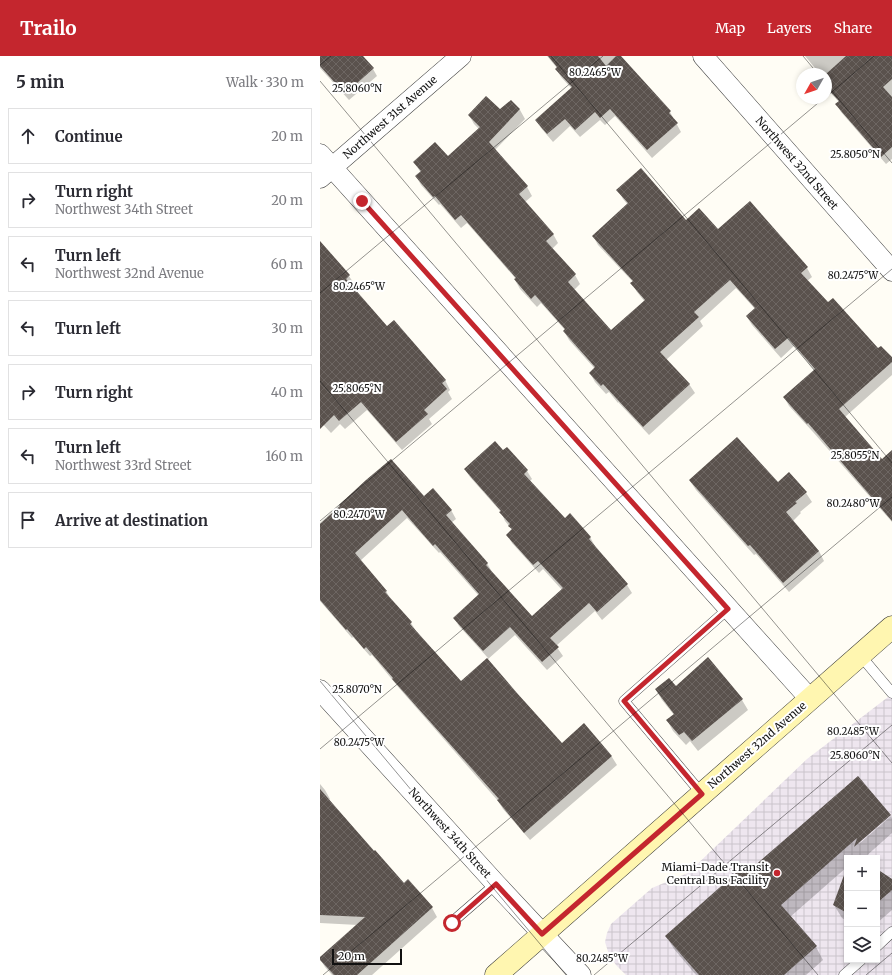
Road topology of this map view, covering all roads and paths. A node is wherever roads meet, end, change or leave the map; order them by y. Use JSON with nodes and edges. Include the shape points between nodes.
{"nodes":[{"id":1,"x":461,"y":56,"type":"edge"},
{"id":2,"x":703,"y":56,"type":"edge"},
{"id":3,"x":324,"y":167,"type":"edge"},
{"id":4,"x":892,"y":271,"type":"edge"},
{"id":5,"x":728,"y":609,"type":"junction"},
{"id":6,"x":892,"y":627,"type":"edge"},
{"id":7,"x":860,"y":655,"type":"junction"},
{"id":8,"x":320,"y":690,"type":"edge"},
{"id":9,"x":892,"y":693,"type":"edge"},
{"id":10,"x":810,"y":699,"type":"junction"},
{"id":11,"x":702,"y":794,"type":"junction"},
{"id":12,"x":496,"y":884,"type":"junction"},
{"id":13,"x":452,"y":923,"type":"dead end"},
{"id":14,"x":892,"y":932,"type":"edge"},
{"id":15,"x":542,"y":934,"type":"junction"},
{"id":16,"x":880,"y":943,"type":"edge"},
{"id":17,"x":858,"y":963,"type":"edge"},
{"id":18,"x":496,"y":975,"type":"edge"},
{"id":19,"x":581,"y":975,"type":"edge"},
{"id":20,"x":844,"y":975,"type":"edge"}],
"edges":[{"from":1,"to":3,"type":"street","name":"Northwest 31st Avenue"},
{"from":2,"to":4,"type":"street","name":"Northwest 32nd Street"},
{"from":3,"to":5,"type":"street"},
{"from":5,"to":10,"type":"street"},
{"from":5,"to":11,"type":"lane","via":[[624,701]]},
{"from":6,"to":7,"type":"main road","name":"Northwest 32nd Avenue"},
{"from":7,"to":9,"type":"lane"},
{"from":7,"to":10,"type":"main road","name":"Northwest 32nd Avenue"},
{"from":8,"to":12,"type":"street","name":"Northwest 34th Street"},
{"from":10,"to":11,"type":"main road","name":"Northwest 32nd Avenue"},
{"from":11,"to":15,"type":"main road","name":"Northwest 32nd Avenue"},
{"from":12,"to":13,"type":"lane"},
{"from":12,"to":15,"type":"street","name":"Northwest 34th Street"},
{"from":14,"to":16,"type":"lane"},
{"from":15,"to":18,"type":"main road","name":"Northwest 32nd Avenue"},
{"from":15,"to":19,"type":"street","name":"Northwest 34th Street"},
{"from":17,"to":20,"type":"lane"}]}
